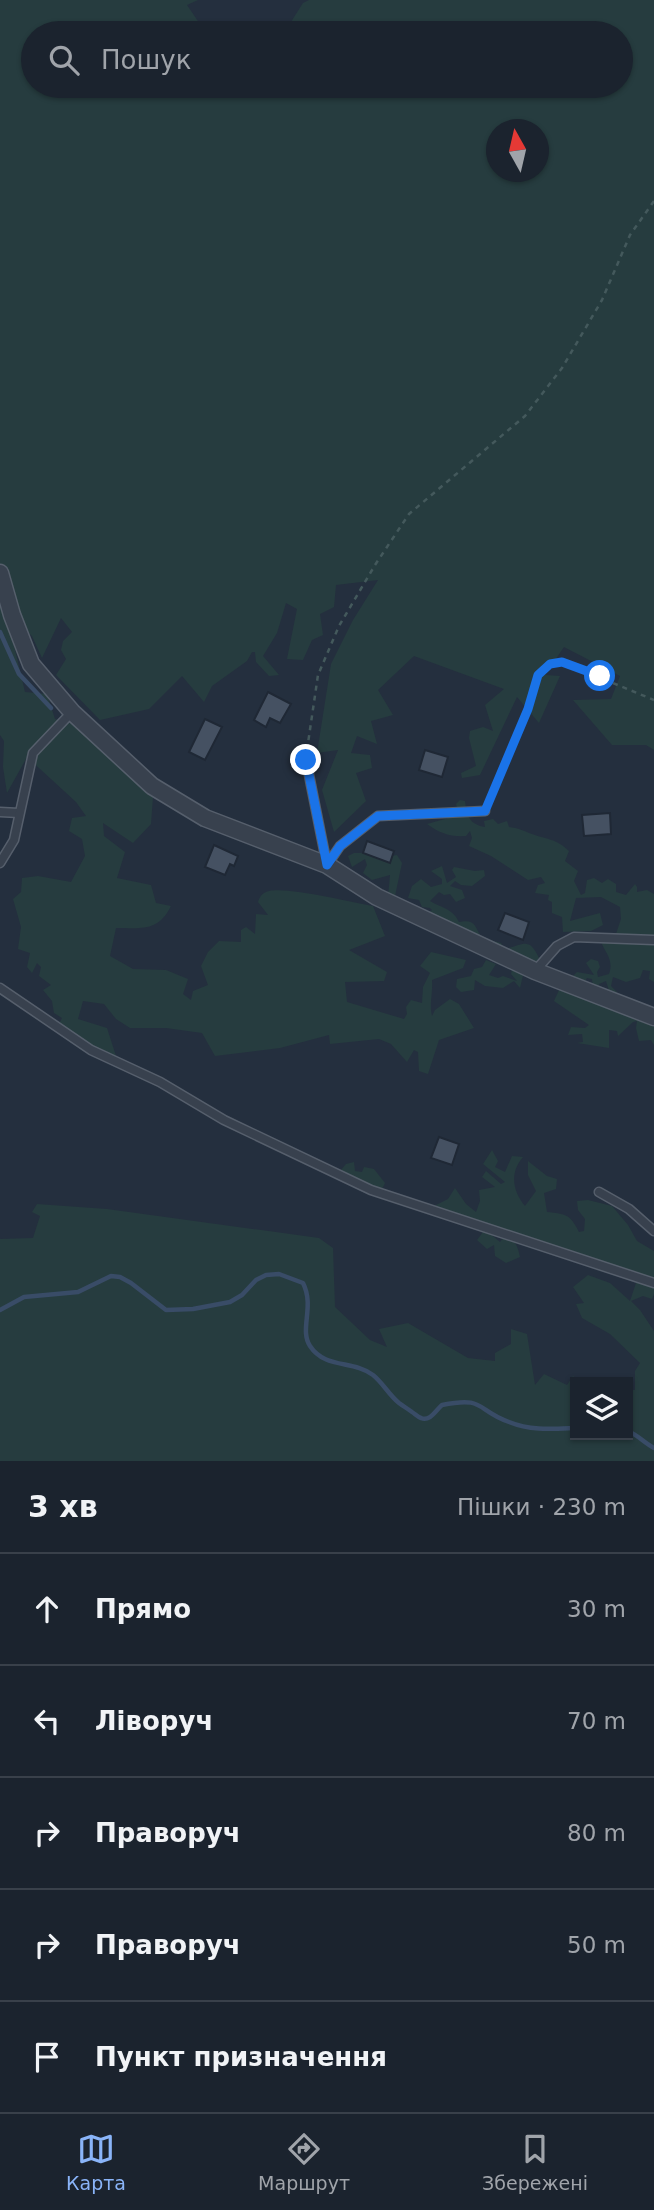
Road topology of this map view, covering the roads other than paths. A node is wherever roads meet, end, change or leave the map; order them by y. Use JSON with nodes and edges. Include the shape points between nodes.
{"nodes":[{"id":1,"x":0,"y":573,"type":"edge"},
{"id":2,"x":72,"y":712,"type":"junction"},
{"id":3,"x":306,"y":760,"type":"road end"},
{"id":4,"x":485,"y":811,"type":"road end"},
{"id":5,"x":0,"y":812,"type":"edge"},
{"id":6,"x":19,"y":813,"type":"junction"},
{"id":7,"x":0,"y":863,"type":"edge"},
{"id":8,"x":327,"y":865,"type":"junction"},
{"id":9,"x":654,"y":940,"type":"edge"},
{"id":10,"x":535,"y":971,"type":"junction"},
{"id":11,"x":0,"y":988,"type":"edge"},
{"id":12,"x":654,"y":1017,"type":"edge"},
{"id":13,"x":599,"y":1192,"type":"dead end"},
{"id":14,"x":654,"y":1231,"type":"edge"},
{"id":15,"x":654,"y":1283,"type":"edge"}],
"edges":[{"from":1,"to":2,"type":"street","via":[[31,664]]},
{"from":2,"to":6,"type":"lane","via":[[33,752]]},
{"from":2,"to":8,"type":"street","via":[[152,786],[205,818]]},
{"from":3,"to":8,"type":"lane"},
{"from":4,"to":8,"type":"lane","via":[[378,816],[340,846]]},
{"from":5,"to":6,"type":"lane"},
{"from":6,"to":7,"type":"lane","via":[[14,840]]},
{"from":8,"to":10,"type":"street","via":[[377,897]]},
{"from":9,"to":10,"type":"lane","via":[[574,937],[556,946]]},
{"from":10,"to":12,"type":"street"},
{"from":11,"to":15,"type":"lane","via":[[91,1050],[371,1190]]},
{"from":13,"to":14,"type":"lane"}]}
